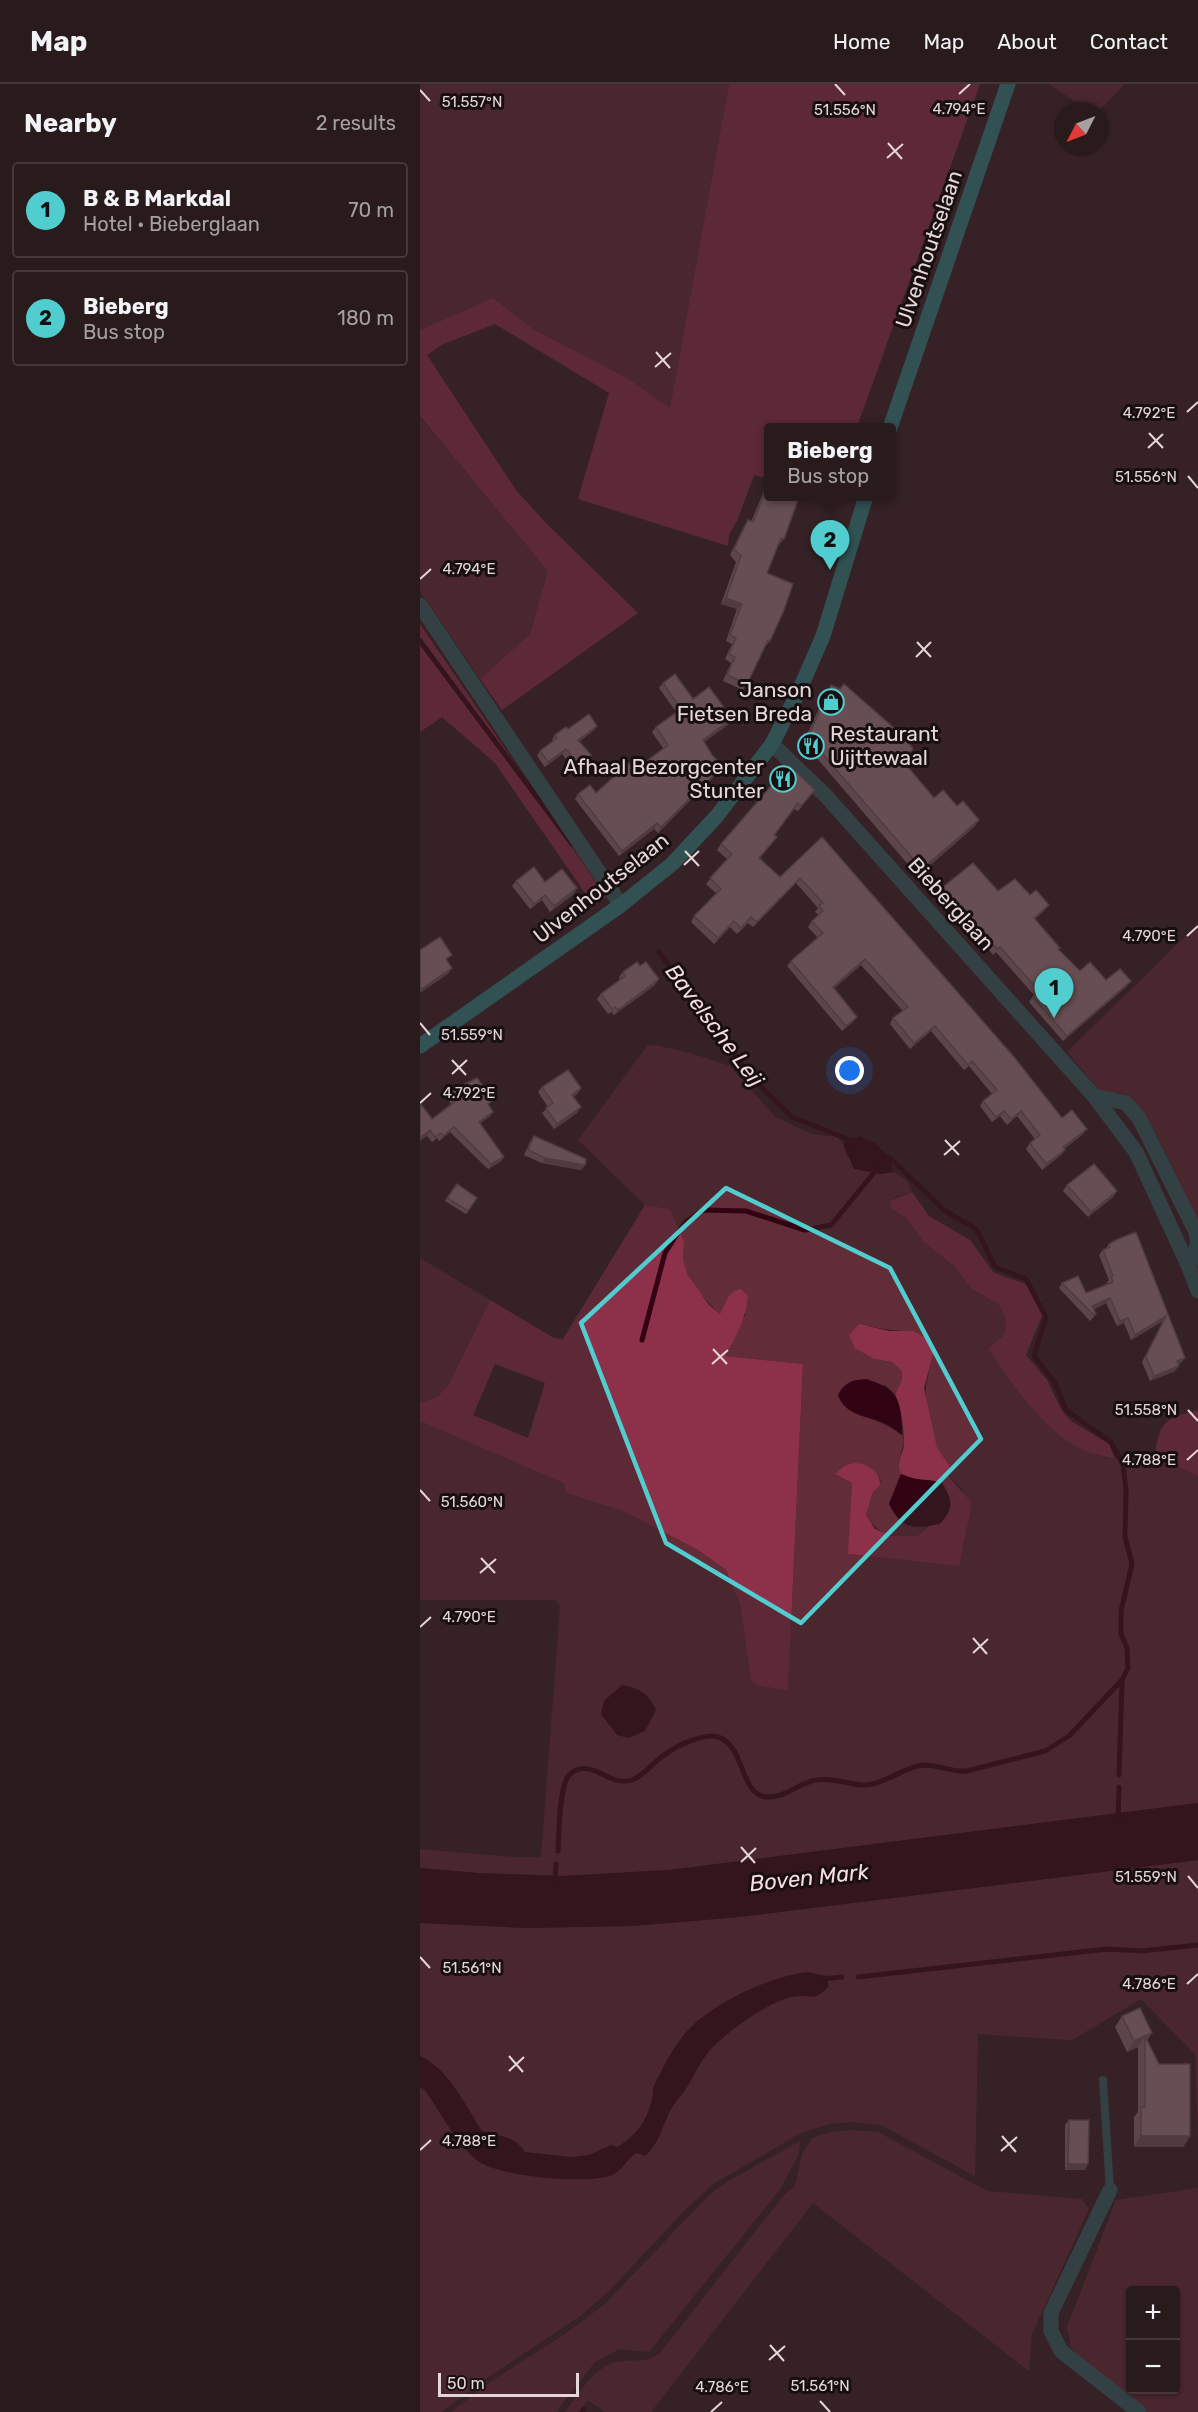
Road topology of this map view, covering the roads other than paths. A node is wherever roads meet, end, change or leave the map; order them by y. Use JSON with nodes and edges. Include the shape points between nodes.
{"nodes":[{"id":1,"x":1008,"y":84,"type":"edge"},
{"id":2,"x":892,"y":423,"type":"edge"},
{"id":3,"x":864,"y":501,"type":"edge"},
{"id":4,"x":420,"y":605,"type":"edge"},
{"id":5,"x":772,"y":744,"type":"junction"},
{"id":6,"x":621,"y":905,"type":"junction"},
{"id":7,"x":420,"y":1046,"type":"edge"},
{"id":8,"x":1094,"y":1096,"type":"junction"},
{"id":9,"x":1189,"y":1267,"type":"junction"},
{"id":10,"x":1198,"y":1291,"type":"edge"},
{"id":11,"x":1103,"y":2080,"type":"dead end"},
{"id":12,"x":1110,"y":2190,"type":"joint"},
{"id":13,"x":1139,"y":2412,"type":"edge"}],
"edges":[{"from":1,"to":2,"type":"main road","name":"Ulvenhoutselaan"},
{"from":3,"to":5,"type":"main road","name":"Ulvenhoutselaan","via":[[823,636]]},
{"from":4,"to":6,"type":"street"},
{"from":5,"to":6,"type":"main road","name":"Ulvenhoutselaan","via":[[716,817],[672,864]]},
{"from":5,"to":8,"type":"street","name":"Bieberglaan","via":[[825,795]]},
{"from":6,"to":7,"type":"main road","name":"Ulvenhoutselaan"},
{"from":8,"to":9,"type":"street","name":"Bieberglaan","via":[[1136,1152]]},
{"from":8,"to":9,"type":"street","via":[[1126,1103],[1139,1118],[1196,1232],[1198,1243]]},
{"from":9,"to":10,"type":"street","name":"Bieberglaan"},
{"from":11,"to":12,"type":"lane"},
{"from":12,"to":13,"type":"street","via":[[1051,2313],[1051,2331],[1061,2351]]}]}
